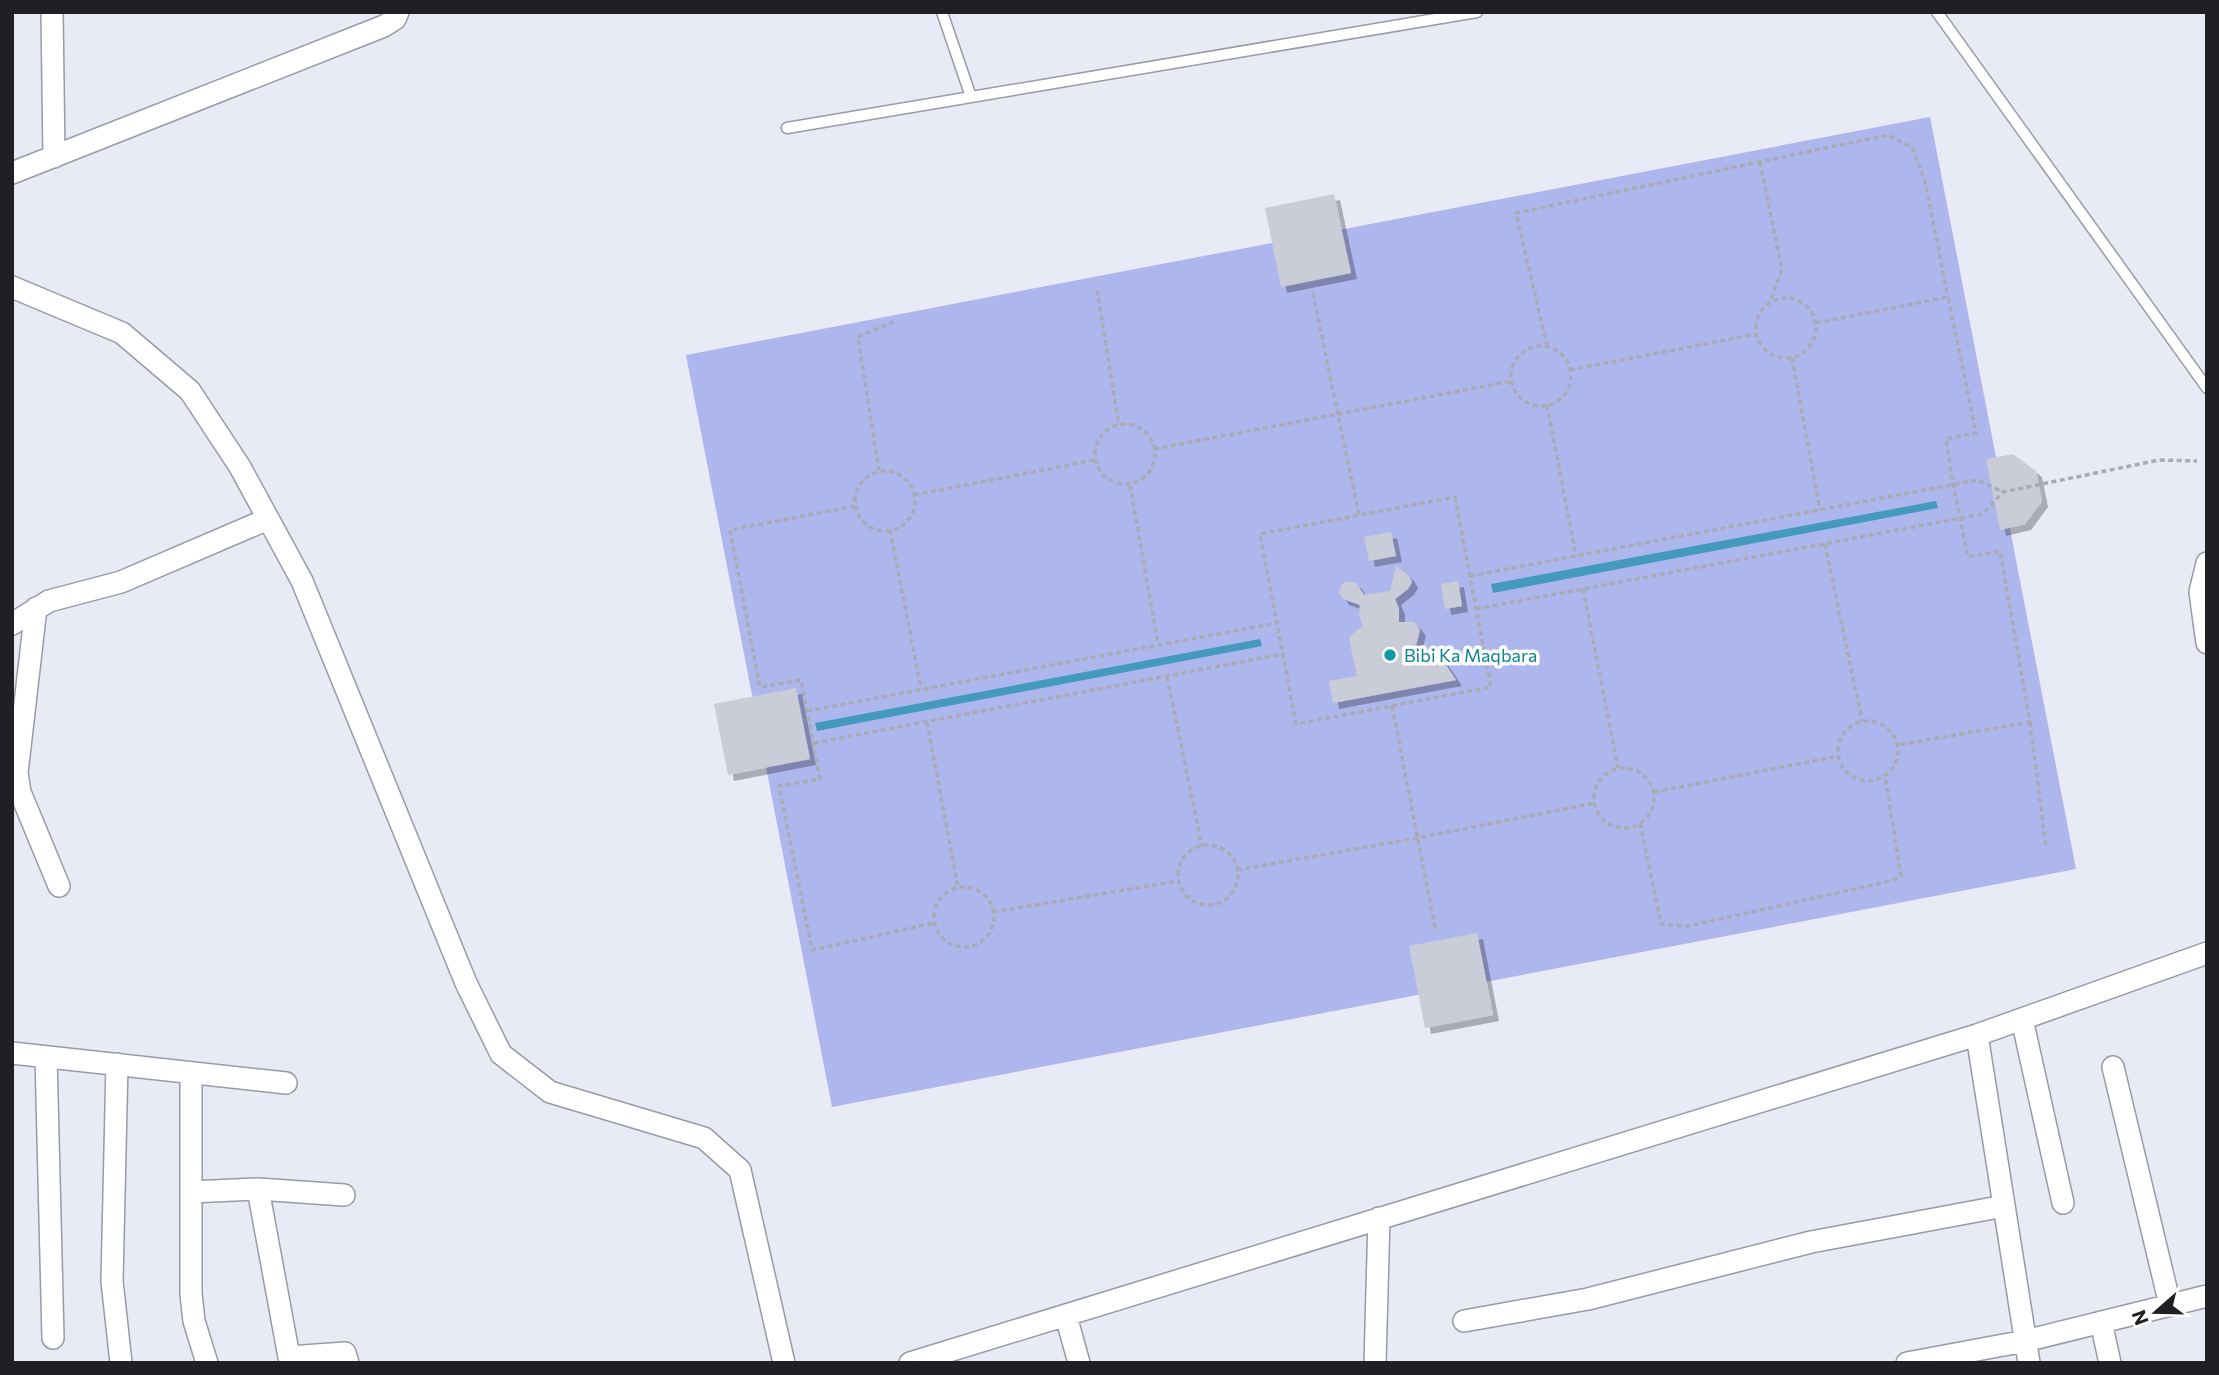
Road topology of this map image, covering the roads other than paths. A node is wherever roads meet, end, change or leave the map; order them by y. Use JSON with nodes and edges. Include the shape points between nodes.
{"nodes":[{"id":1,"x":52,"y":12,"type":"edge"},
{"id":2,"x":398,"y":12,"type":"edge"},
{"id":3,"x":942,"y":12,"type":"edge"},
{"id":4,"x":1477,"y":12,"type":"edge"},
{"id":5,"x":1937,"y":12,"type":"edge"},
{"id":6,"x":971,"y":97,"type":"junction"},
{"id":7,"x":787,"y":128,"type":"dead end"},
{"id":8,"x":54,"y":157,"type":"junction"},
{"id":9,"x":12,"y":173,"type":"edge"},
{"id":10,"x":12,"y":287,"type":"edge"},
{"id":11,"x":2207,"y":388,"type":"edge"},
{"id":12,"x":268,"y":519,"type":"junction"},
{"id":13,"x":2207,"y":563,"type":"edge"},
{"id":14,"x":36,"y":608,"type":"junction"},
{"id":15,"x":12,"y":624,"type":"edge"},
{"id":16,"x":2207,"y":643,"type":"edge"},
{"id":17,"x":58,"y":886,"type":"dead end"},
{"id":18,"x":2207,"y":953,"type":"edge"},
{"id":19,"x":2022,"y":1019,"type":"junction"},
{"id":20,"x":1977,"y":1035,"type":"junction"},
{"id":21,"x":12,"y":1053,"type":"edge"},
{"id":22,"x":46,"y":1056,"type":"junction"},
{"id":23,"x":117,"y":1064,"type":"junction"},
{"id":24,"x":2113,"y":1067,"type":"dead end"},
{"id":25,"x":191,"y":1073,"type":"junction"},
{"id":26,"x":286,"y":1083,"type":"dead end"},
{"id":27,"x":258,"y":1189,"type":"junction"},
{"id":28,"x":191,"y":1192,"type":"junction"},
{"id":29,"x":344,"y":1195,"type":"dead end"},
{"id":30,"x":2063,"y":1203,"type":"dead end"},
{"id":31,"x":2004,"y":1206,"type":"junction"},
{"id":32,"x":1379,"y":1217,"type":"junction"},
{"id":33,"x":2207,"y":1296,"type":"edge"},
{"id":34,"x":2170,"y":1305,"type":"junction"},
{"id":35,"x":1066,"y":1316,"type":"junction"},
{"id":36,"x":1464,"y":1321,"type":"dead end"},
{"id":37,"x":2101,"y":1322,"type":"junction"},
{"id":38,"x":53,"y":1338,"type":"dead end"},
{"id":39,"x":2025,"y":1341,"type":"junction"},
{"id":40,"x":121,"y":1363,"type":"edge"},
{"id":41,"x":207,"y":1363,"type":"edge"},
{"id":42,"x":348,"y":1363,"type":"edge"},
{"id":43,"x":784,"y":1363,"type":"edge"},
{"id":44,"x":910,"y":1363,"type":"edge"},
{"id":45,"x":1079,"y":1363,"type":"edge"},
{"id":46,"x":1375,"y":1363,"type":"edge"},
{"id":47,"x":1907,"y":1363,"type":"edge"},
{"id":48,"x":2029,"y":1363,"type":"edge"},
{"id":49,"x":2110,"y":1363,"type":"edge"}],
"edges":[{"from":1,"to":8,"type":"street"},
{"from":2,"to":8,"type":"street","via":[[384,26]]},
{"from":3,"to":6,"type":"lane"},
{"from":4,"to":6,"type":"lane"},
{"from":5,"to":11,"type":"lane"},
{"from":6,"to":7,"type":"lane"},
{"from":8,"to":9,"type":"street"},
{"from":10,"to":12,"type":"street","via":[[122,333],[190,391]]},
{"from":12,"to":14,"type":"street","via":[[121,582],[62,596]]},
{"from":12,"to":43,"type":"street","via":[[302,581],[466,984],[501,1054],[550,1091],[704,1138],[740,1170]]},
{"from":13,"to":16,"type":"street","via":[[2200,592]]},
{"from":14,"to":15,"type":"street"},
{"from":14,"to":17,"type":"street","via":[[17,772],[20,792]]},
{"from":18,"to":19,"type":"street"},
{"from":19,"to":20,"type":"street"},
{"from":19,"to":30,"type":"street"},
{"from":20,"to":31,"type":"street"},
{"from":20,"to":32,"type":"street"},
{"from":21,"to":22,"type":"street"},
{"from":22,"to":23,"type":"street"},
{"from":22,"to":38,"type":"street"},
{"from":23,"to":25,"type":"street"},
{"from":23,"to":40,"type":"street","via":[[112,1281]]},
{"from":24,"to":34,"type":"street"},
{"from":25,"to":26,"type":"street"},
{"from":25,"to":28,"type":"street"},
{"from":27,"to":28,"type":"street"},
{"from":27,"to":29,"type":"street"},
{"from":27,"to":42,"type":"street","via":[[289,1357],[345,1353]]},
{"from":28,"to":41,"type":"street","via":[[191,1294]]},
{"from":31,"to":36,"type":"street","via":[[1811,1242],[1588,1299]]},
{"from":31,"to":39,"type":"street"},
{"from":32,"to":35,"type":"street"},
{"from":32,"to":46,"type":"street"},
{"from":33,"to":34,"type":"street"},
{"from":34,"to":37,"type":"street"},
{"from":35,"to":44,"type":"street"},
{"from":35,"to":45,"type":"street"},
{"from":37,"to":39,"type":"street"},
{"from":37,"to":49,"type":"street"},
{"from":39,"to":47,"type":"street"},
{"from":39,"to":48,"type":"street"}]}
